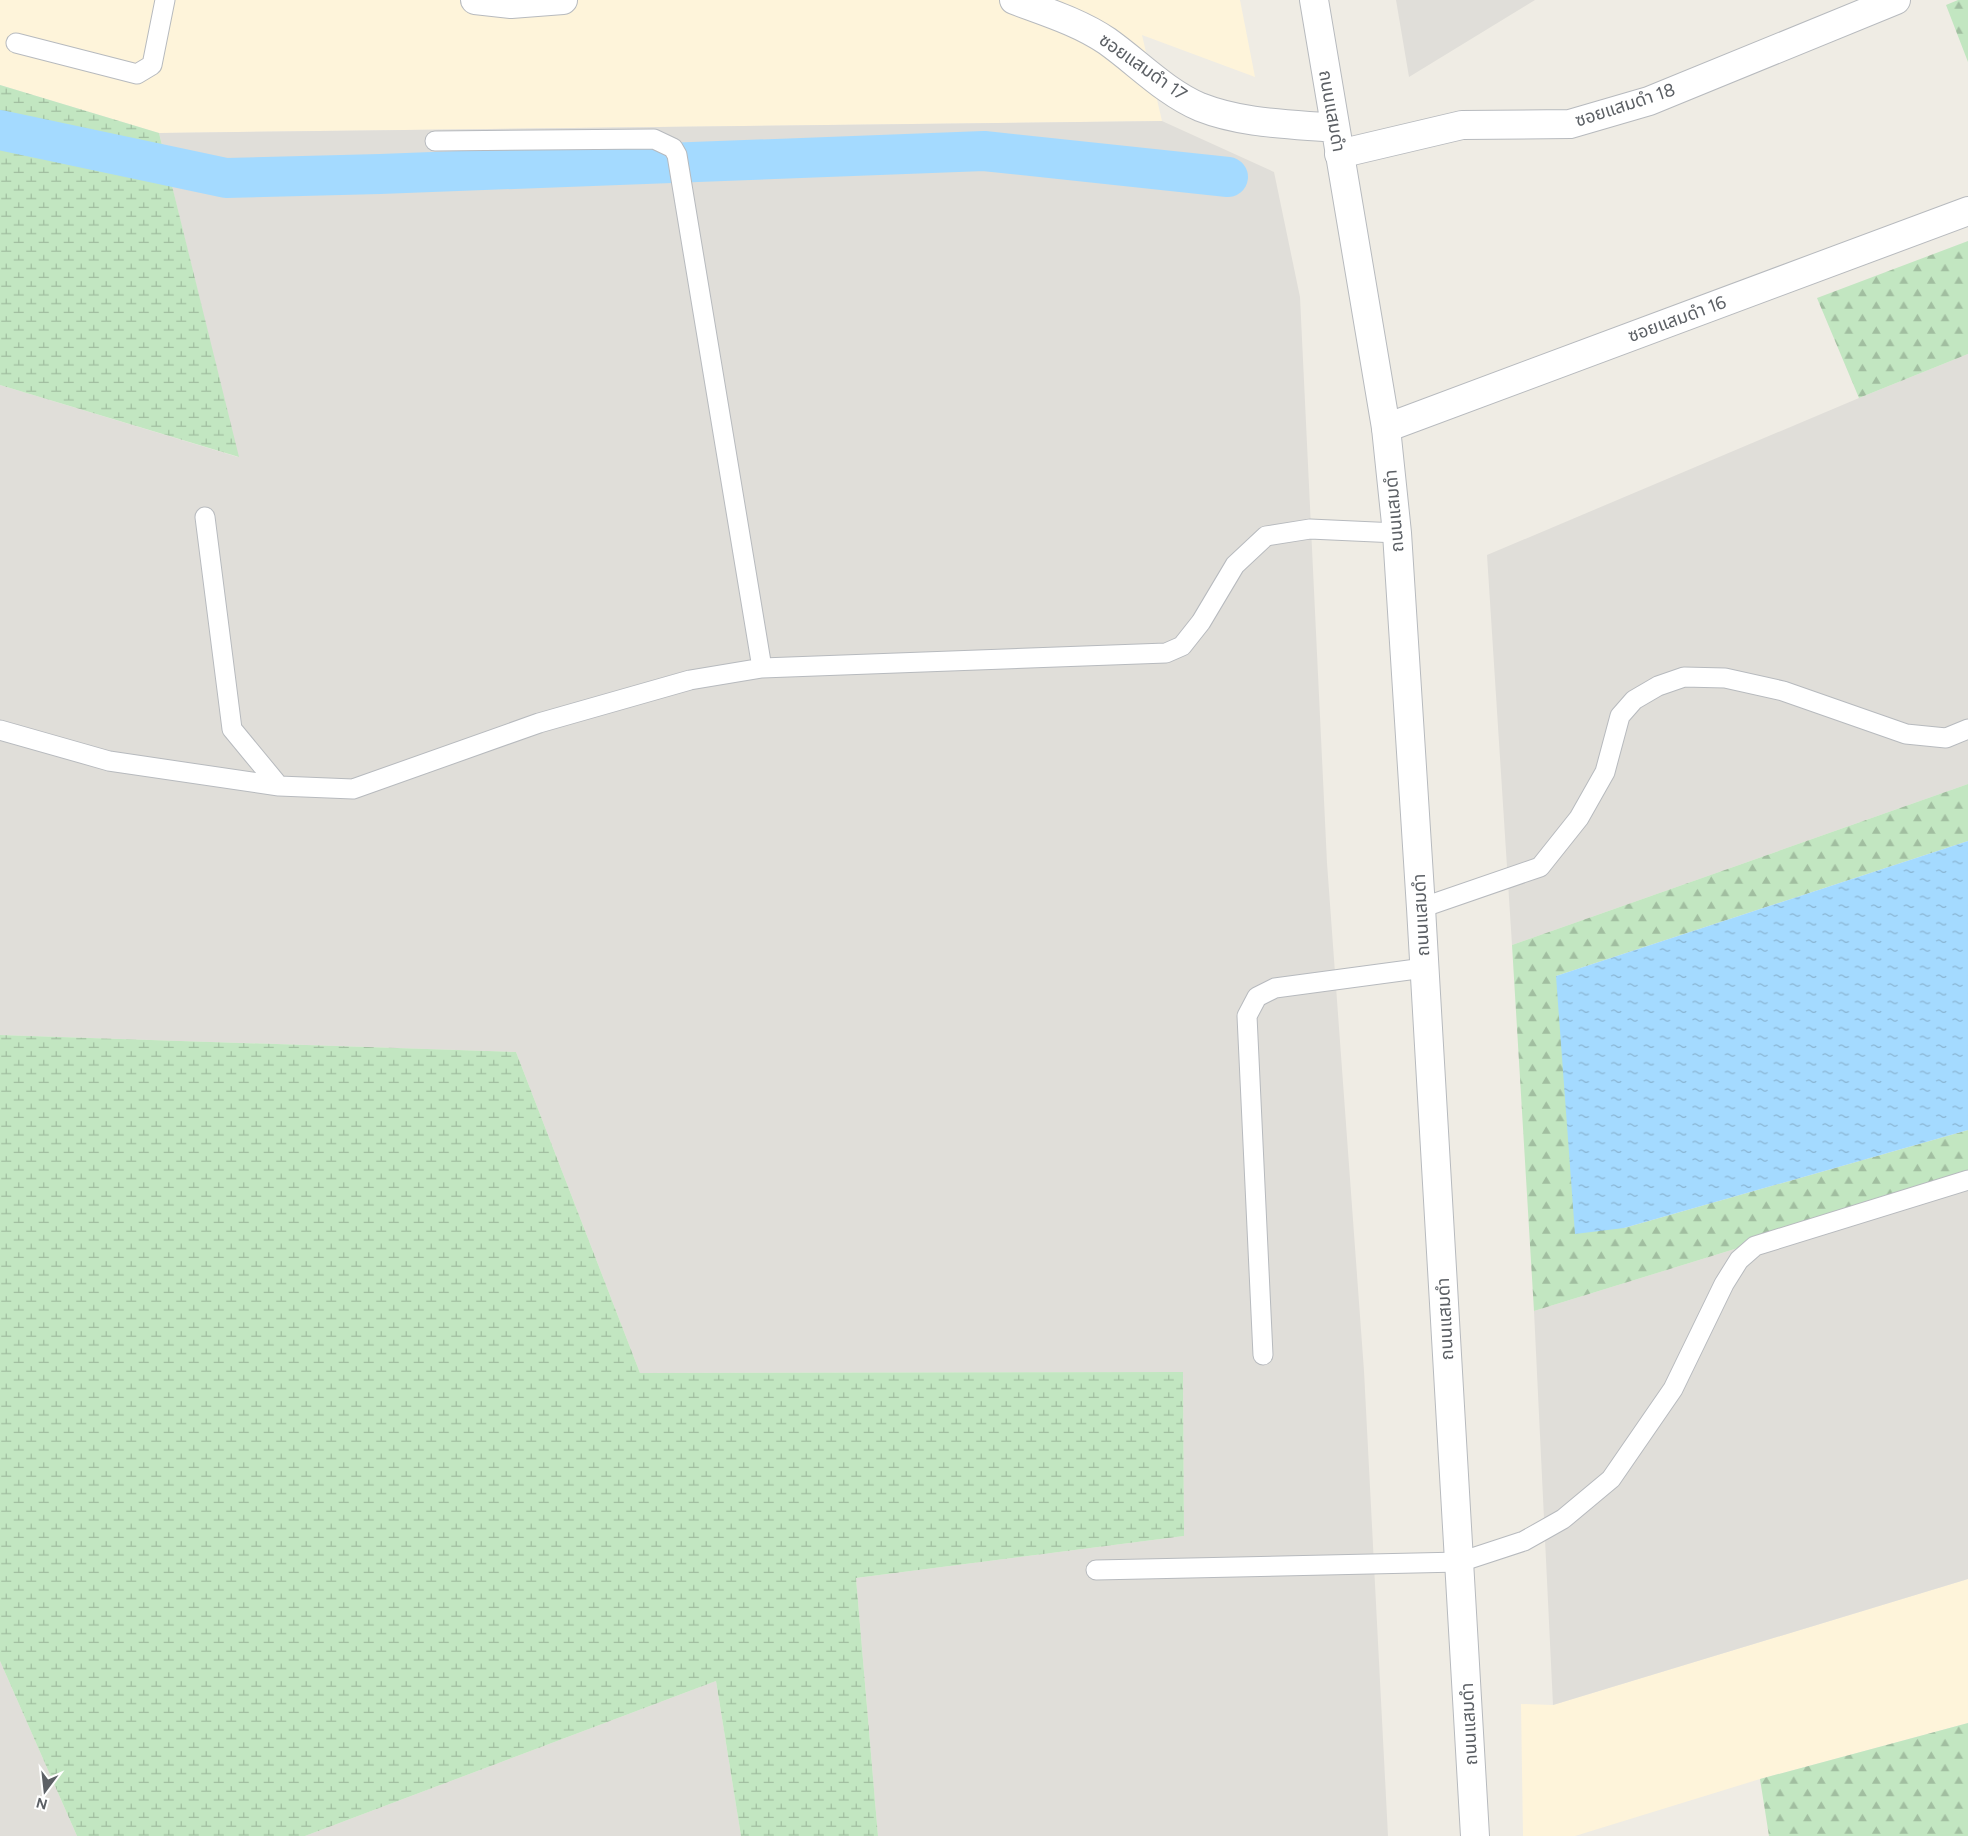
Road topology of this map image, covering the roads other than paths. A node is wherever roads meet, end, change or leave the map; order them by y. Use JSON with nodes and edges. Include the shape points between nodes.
{"nodes":[{"id":1,"x":165,"y":0,"type":"edge"},
{"id":2,"x":476,"y":0,"type":"edge"},
{"id":3,"x":562,"y":0,"type":"edge"},
{"id":4,"x":1014,"y":0,"type":"edge"},
{"id":5,"x":1314,"y":0,"type":"edge"},
{"id":6,"x":1896,"y":0,"type":"edge"},
{"id":7,"x":16,"y":43,"type":"dead end"},
{"id":8,"x":435,"y":141,"type":"dead end"},
{"id":9,"x":1337,"y":141,"type":"junction"},
{"id":10,"x":1968,"y":210,"type":"edge"},
{"id":11,"x":1386,"y":428,"type":"junction"},
{"id":12,"x":205,"y":517,"type":"dead end"},
{"id":13,"x":1396,"y":533,"type":"junction"},
{"id":14,"x":762,"y":668,"type":"junction"},
{"id":15,"x":1968,"y":729,"type":"edge"},
{"id":16,"x":0,"y":730,"type":"edge"},
{"id":17,"x":280,"y":786,"type":"junction"},
{"id":18,"x":1421,"y":908,"type":"junction"},
{"id":19,"x":1424,"y":968,"type":"junction"},
{"id":20,"x":1968,"y":1180,"type":"edge"},
{"id":21,"x":1263,"y":1355,"type":"dead end"},
{"id":22,"x":1460,"y":1562,"type":"junction"},
{"id":23,"x":1096,"y":1570,"type":"dead end"},
{"id":24,"x":1475,"y":1836,"type":"edge"}],
"edges":[{"from":1,"to":7,"type":"lane","via":[[152,66],[137,74]]},
{"from":2,"to":3,"type":"street","via":[[510,4]]},
{"from":4,"to":9,"type":"street","name":"ซอยแสมดำ 17","via":[[1077,23],[1108,42],[1161,84],[1200,107]]},
{"from":5,"to":9,"type":"street","name":"ถนนแสมดำ"},
{"from":6,"to":9,"type":"street","name":"ซอยแสมดำ 18","via":[[1649,101],[1570,124],[1462,126]]},
{"from":8,"to":14,"type":"lane","via":[[654,139],[673,148],[677,155]]},
{"from":9,"to":11,"type":"street","name":"ถนนแสมดำ"},
{"from":10,"to":11,"type":"street","name":"ซอยแสมดำ 16"},
{"from":11,"to":13,"type":"street","name":"ถนนแสมดำ"},
{"from":12,"to":17,"type":"lane","via":[[232,729]]},
{"from":13,"to":14,"type":"lane","via":[[1310,529],[1266,536],[1235,565],[1201,622],[1182,646],[1166,653]]},
{"from":13,"to":18,"type":"street","name":"ถนนแสมดำ"},
{"from":14,"to":17,"type":"lane","via":[[690,680],[539,723],[353,789]]},
{"from":15,"to":18,"type":"lane","via":[[1946,738],[1906,734],[1783,691],[1725,678],[1684,677],[1658,686],[1634,700],[1620,716],[1605,772],[1579,818],[1540,867]]},
{"from":16,"to":17,"type":"lane","via":[[109,761]]},
{"from":18,"to":19,"type":"street","name":"ถนนแสมดำ"},
{"from":19,"to":21,"type":"lane","via":[[1275,988],[1257,997],[1248,1016]]},
{"from":19,"to":22,"type":"street","name":"ถนนแสมดำ"},
{"from":20,"to":22,"type":"lane","via":[[1755,1246],[1738,1260],[1673,1389],[1611,1479],[1563,1519],[1524,1541]]},
{"from":22,"to":23,"type":"lane"},
{"from":22,"to":24,"type":"street","name":"ถนนแสมดำ"}]}
